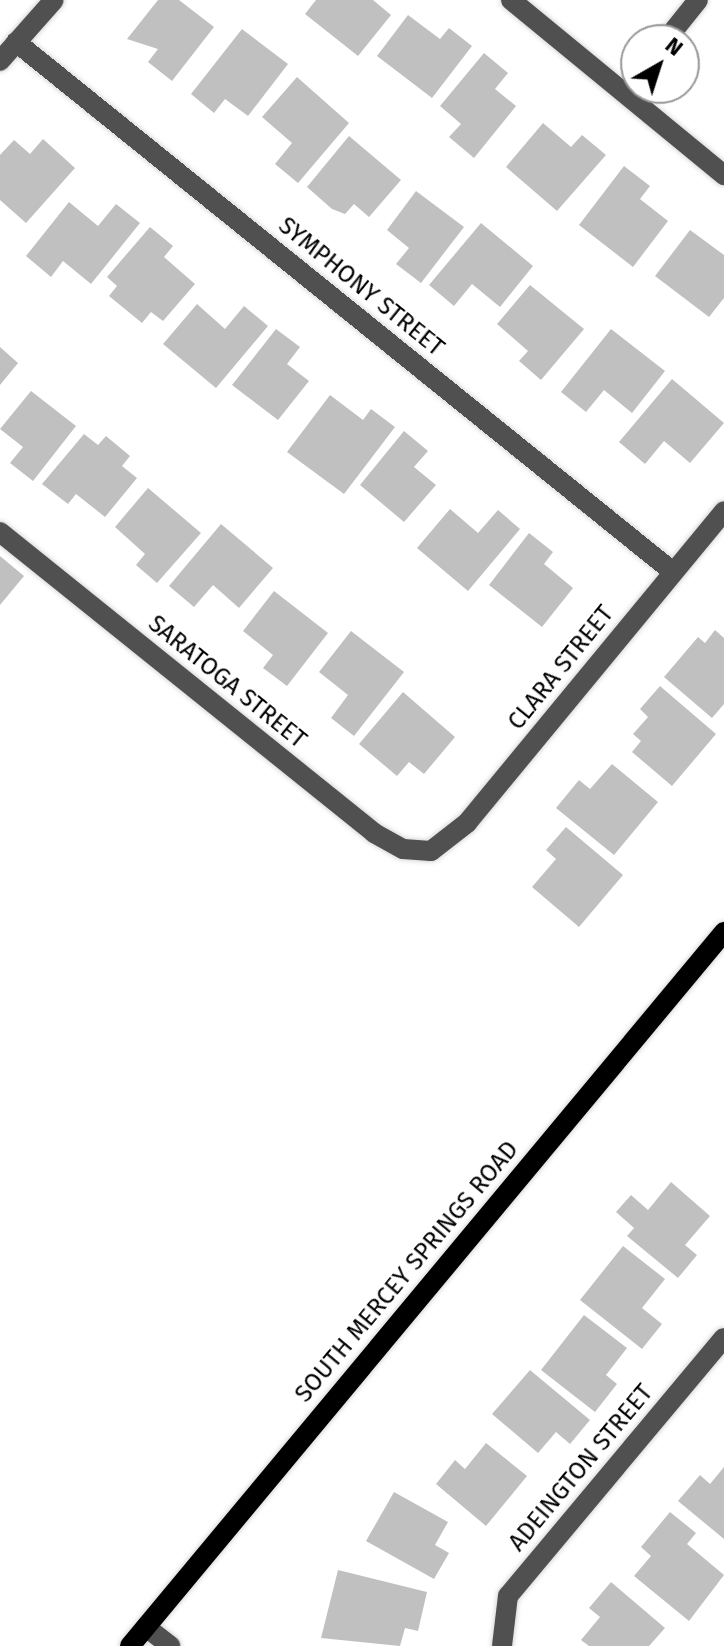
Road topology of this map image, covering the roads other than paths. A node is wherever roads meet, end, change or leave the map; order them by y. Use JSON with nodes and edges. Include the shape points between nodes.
{"nodes":[{"id":1,"x":54,"y":0,"type":"edge"},
{"id":2,"x":511,"y":0,"type":"edge"},
{"id":3,"x":698,"y":0,"type":"edge"},
{"id":4,"x":679,"y":24,"type":"edge"},
{"id":5,"x":16,"y":42,"type":"junction"},
{"id":6,"x":0,"y":61,"type":"edge"},
{"id":7,"x":620,"y":77,"type":"edge"},
{"id":8,"x":651,"y":104,"type":"edge"},
{"id":9,"x":724,"y":175,"type":"edge"},
{"id":10,"x":724,"y":511,"type":"edge"},
{"id":11,"x":0,"y":532,"type":"edge"},
{"id":12,"x":673,"y":572,"type":"junction"},
{"id":13,"x":431,"y":851,"type":"joint"},
{"id":14,"x":724,"y":932,"type":"edge"},
{"id":15,"x":724,"y":1338,"type":"edge"},
{"id":16,"x":146,"y":1627,"type":"junction"},
{"id":17,"x":501,"y":1644,"type":"edge"},
{"id":18,"x":130,"y":1646,"type":"edge"},
{"id":19,"x":170,"y":1646,"type":"edge"}],
"edges":[{"from":1,"to":5,"type":"street"},
{"from":2,"to":7,"type":"street"},
{"from":3,"to":4,"type":"street"},
{"from":5,"to":6,"type":"street"},
{"from":5,"to":12,"type":"street","name":"SYMPHONY STREET"},
{"from":8,"to":9,"type":"street"},
{"from":10,"to":12,"type":"street","name":"CLARA STREET"},
{"from":11,"to":13,"type":"street","name":"SARATOGA STREET","via":[[374,833],[403,849]]},
{"from":12,"to":13,"type":"street","name":"CLARA STREET","via":[[467,823]]},
{"from":14,"to":16,"type":"main road","name":"SOUTH MERCEY SPRINGS ROAD"},
{"from":15,"to":17,"type":"street","name":"ADEINGTON STREET","via":[[508,1596]]},
{"from":16,"to":18,"type":"main road","name":"SOUTH MERCEY SPRINGS ROAD"},
{"from":16,"to":19,"type":"street"}]}
